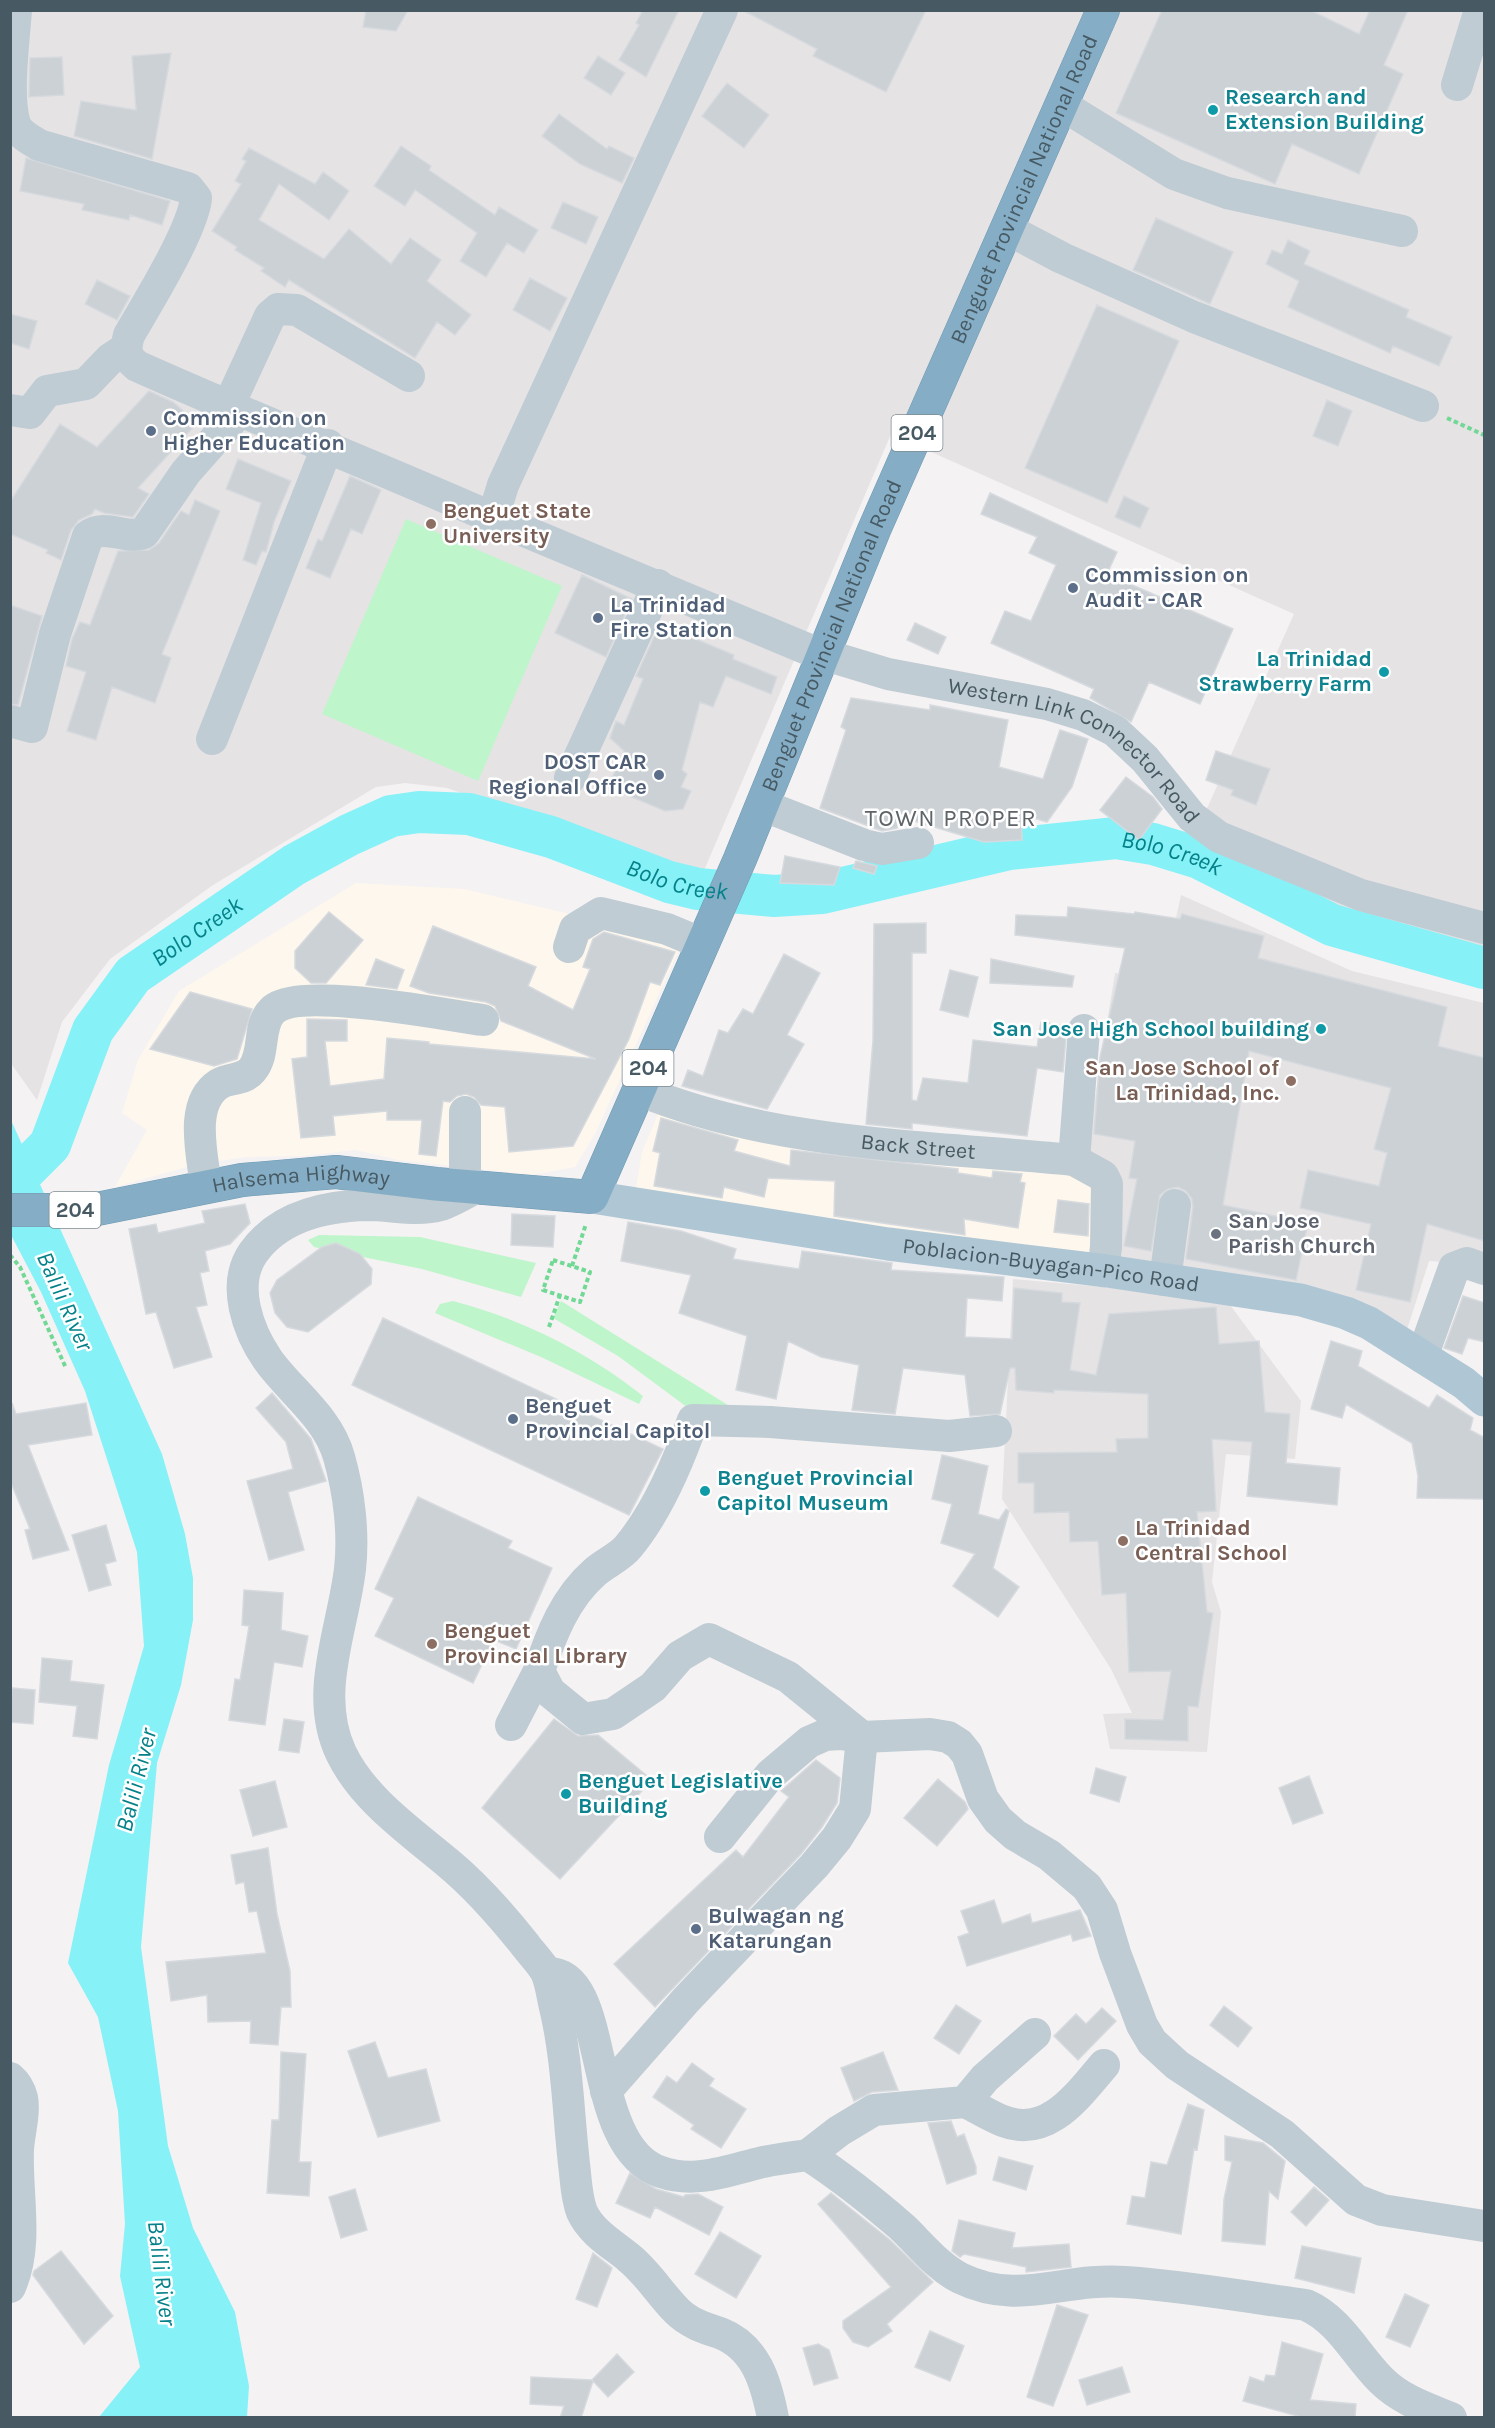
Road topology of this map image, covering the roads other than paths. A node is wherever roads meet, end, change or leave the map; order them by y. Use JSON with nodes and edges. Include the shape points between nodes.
{"nodes":[{"id":1,"x":16,"y":10,"type":"edge"},
{"id":2,"x":722,"y":10,"type":"edge"},
{"id":3,"x":1103,"y":10,"type":"edge"},
{"id":4,"x":1480,"y":10,"type":"edge"},
{"id":5,"x":1458,"y":85,"type":"dead end"},
{"id":6,"x":1062,"y":105,"type":"junction"},
{"id":7,"x":1008,"y":229,"type":"junction"},
{"id":8,"x":1402,"y":231,"type":"dead end"},
{"id":9,"x":125,"y":349,"type":"junction"},
{"id":10,"x":410,"y":376,"type":"dead end"},
{"id":11,"x":1423,"y":406,"type":"road end"},
{"id":12,"x":234,"y":409,"type":"junction"},
{"id":13,"x":10,"y":410,"type":"edge"},
{"id":14,"x":328,"y":446,"type":"junction"},
{"id":15,"x":493,"y":518,"type":"junction"},
{"id":16,"x":658,"y":585,"type":"junction"},
{"id":17,"x":823,"y":654,"type":"junction"},
{"id":18,"x":10,"y":721,"type":"edge"},
{"id":19,"x":212,"y":739,"type":"dead end"},
{"id":20,"x":570,"y":778,"type":"dead end"},
{"id":21,"x":762,"y":804,"type":"junction"},
{"id":22,"x":918,"y":843,"type":"dead end"},
{"id":23,"x":1485,"y":928,"type":"edge"},
{"id":24,"x":704,"y":941,"type":"junction"},
{"id":25,"x":569,"y":947,"type":"dead end"},
{"id":26,"x":483,"y":1020,"type":"dead end"},
{"id":27,"x":1084,"y":1030,"type":"dead end"},
{"id":28,"x":639,"y":1090,"type":"junction"},
{"id":29,"x":465,"y":1112,"type":"dead end"},
{"id":30,"x":1074,"y":1160,"type":"junction"},
{"id":31,"x":206,"y":1187,"type":"junction"},
{"id":32,"x":471,"y":1187,"type":"junction"},
{"id":33,"x":592,"y":1197,"type":"junction"},
{"id":34,"x":1175,"y":1205,"type":"dead end"},
{"id":35,"x":10,"y":1210,"type":"edge"},
{"id":36,"x":1485,"y":1269,"type":"edge"},
{"id":37,"x":1102,"y":1271,"type":"junction"},
{"id":38,"x":1165,"y":1280,"type":"junction"},
{"id":39,"x":1422,"y":1357,"type":"junction"},
{"id":40,"x":1485,"y":1400,"type":"edge"},
{"id":41,"x":996,"y":1431,"type":"dead end"},
{"id":42,"x":539,"y":1671,"type":"junction"},
{"id":43,"x":511,"y":1725,"type":"dead end"},
{"id":44,"x":862,"y":1737,"type":"junction"},
{"id":45,"x":720,"y":1837,"type":"dead end"},
{"id":46,"x":547,"y":1973,"type":"junction"},
{"id":47,"x":1035,"y":2034,"type":"dead end"},
{"id":48,"x":1104,"y":2065,"type":"dead end"},
{"id":49,"x":10,"y":2078,"type":"edge"},
{"id":50,"x":606,"y":2091,"type":"junction"},
{"id":51,"x":965,"y":2102,"type":"junction"},
{"id":52,"x":808,"y":2155,"type":"junction"},
{"id":53,"x":1484,"y":2224,"type":"edge"},
{"id":54,"x":10,"y":2287,"type":"edge"},
{"id":55,"x":773,"y":2418,"type":"edge"},
{"id":56,"x":1451,"y":2418,"type":"edge"}],
"edges":[{"from":1,"to":9,"type":"street","via":[[12,93],[15,125],[39,145],[188,188],[196,198],[195,209]]},
{"from":2,"to":15,"type":"street","via":[[503,485]]},
{"from":3,"to":6,"type":"highway","name":"Benguet Provincial National Road","number":"204"},
{"from":4,"to":5,"type":"street"},
{"from":6,"to":7,"type":"highway","name":"Benguet Provincial National Road","number":"204"},
{"from":6,"to":8,"type":"street","via":[[1173,174],[1227,193]]},
{"from":7,"to":11,"type":"street","via":[[1062,258],[1194,317]]},
{"from":7,"to":17,"type":"highway","name":"Benguet Provincial National Road","number":"204"},
{"from":9,"to":12,"type":"street","name":"Western Link Connector Road","via":[[137,366]]},
{"from":9,"to":13,"type":"street","via":[[86,384],[47,391],[30,413]]},
{"from":10,"to":12,"type":"street","via":[[297,310],[278,309],[270,316]]},
{"from":12,"to":14,"type":"street","name":"Western Link Connector Road"},
{"from":12,"to":18,"type":"street","via":[[144,533],[137,536],[102,530],[88,536],[55,634],[32,728]]},
{"from":14,"to":15,"type":"street","name":"Western Link Connector Road"},
{"from":14,"to":19,"type":"street"},
{"from":15,"to":16,"type":"street","name":"Western Link Connector Road"},
{"from":16,"to":17,"type":"street","name":"Western Link Connector Road"},
{"from":16,"to":20,"type":"street"},
{"from":17,"to":21,"type":"highway","name":"Benguet Provincial National Road","number":"204"},
{"from":17,"to":23,"type":"street","name":"Western Link Connector Road","via":[[888,674],[1047,704],[1083,715],[1114,731],[1145,759],[1192,817],[1219,837],[1361,895]]},
{"from":21,"to":22,"type":"street","via":[[873,847]]},
{"from":21,"to":24,"type":"highway","name":"Benguet Provincial National Road","number":"204"},
{"from":24,"to":25,"type":"street","via":[[601,913],[575,929]]},
{"from":24,"to":28,"type":"highway","name":"Benguet Provincial National Road","number":"204"},
{"from":26,"to":31,"type":"street","via":[[320,999],[275,1008],[265,1025],[256,1066],[241,1079],[220,1083],[203,1104],[200,1121]]},
{"from":27,"to":30,"type":"street"},
{"from":28,"to":30,"type":"street","name":"Back Street","via":[[676,1104],[794,1132]]},
{"from":28,"to":33,"type":"highway","name":"Benguet Provincial National Road","number":"204"},
{"from":29,"to":32,"type":"street"},
{"from":30,"to":37,"type":"street","name":"Back Street","via":[[1103,1176],[1107,1184]]},
{"from":31,"to":32,"type":"highway","name":"Halsema Highway","number":"204","via":[[336,1172]]},
{"from":31,"to":35,"type":"highway","name":"Halsema Highway","number":"204","via":[[92,1209]]},
{"from":32,"to":33,"type":"highway","name":"Halsema Highway","number":"204"},
{"from":32,"to":46,"type":"street","via":[[440,1205],[413,1209],[370,1205],[325,1209],[297,1218],[270,1232],[250,1258],[242,1287],[245,1313],[267,1359],[308,1404],[335,1442],[347,1485],[350,1565],[332,1666],[331,1713],[340,1752],[366,1791],[454,1867],[506,1920]]},
{"from":33,"to":37,"type":"main road","name":"Poblacion-Buyagan-Pico Road","via":[[888,1244]]},
{"from":34,"to":38,"type":"street"},
{"from":36,"to":39,"type":"street","via":[[1467,1263],[1455,1268]]},
{"from":37,"to":38,"type":"main road","name":"Poblacion-Buyagan-Pico Road"},
{"from":38,"to":39,"type":"main road","name":"Poblacion-Buyagan-Pico Road","via":[[1301,1300],[1346,1313]]},
{"from":39,"to":40,"type":"main road","name":"Poblacion-Buyagan-Pico Road"},
{"from":41,"to":42,"type":"street","via":[[949,1436],[693,1420],[663,1492],[628,1548],[593,1573],[572,1597]]},
{"from":42,"to":43,"type":"street"},
{"from":42,"to":44,"type":"street","via":[[550,1692],[583,1719],[614,1714],[653,1687],[680,1656],[709,1639],[788,1677]]},
{"from":44,"to":45,"type":"street","via":[[825,1735],[809,1742],[770,1775]]},
{"from":44,"to":50,"type":"street","via":[[855,1809],[837,1838]]},
{"from":44,"to":53,"type":"street","via":[[930,1734],[960,1744],[983,1799],[998,1820],[1087,1887],[1102,1910],[1142,2025],[1152,2042],[1177,2065],[1282,2134],[1356,2199],[1382,2211]]},
{"from":46,"to":50,"type":"street","via":[[558,1972],[571,1980],[583,1998]]},
{"from":46,"to":55,"type":"street","via":[[562,2034],[583,2214],[601,2236],[656,2283],[677,2312],[692,2324],[732,2338],[745,2347],[756,2361]]},
{"from":47,"to":51,"type":"street"},
{"from":48,"to":51,"type":"street","via":[[1064,2110],[1044,2121],[1024,2126]]},
{"from":49,"to":54,"type":"street","via":[[23,2100],[18,2149],[21,2247],[18,2270]]},
{"from":50,"to":52,"type":"street","via":[[621,2139],[639,2161],[659,2172],[677,2176],[721,2175],[763,2162]]},
{"from":51,"to":52,"type":"street","via":[[874,2110]]},
{"from":52,"to":56,"type":"street","via":[[859,2189],[957,2277],[987,2290],[1017,2292],[1079,2282],[1124,2282],[1305,2305],[1323,2312],[1334,2322],[1382,2381],[1412,2404]]}]}
